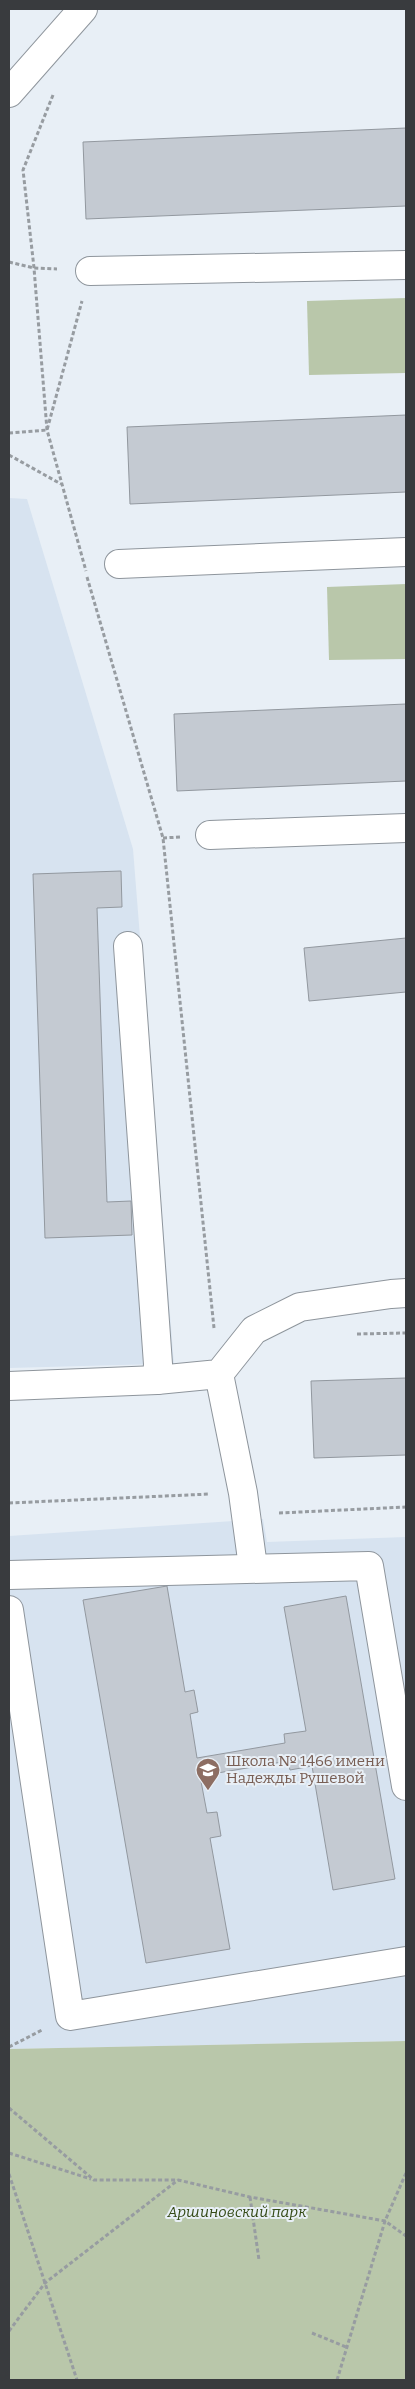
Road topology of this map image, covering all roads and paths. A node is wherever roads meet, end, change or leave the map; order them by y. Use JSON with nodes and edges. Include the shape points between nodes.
{"nodes":[{"id":1,"x":83,"y":9,"type":"edge"},
{"id":2,"x":56,"y":89,"type":"dead end"},
{"id":3,"x":9,"y":93,"type":"edge"},
{"id":4,"x":9,"y":262,"type":"edge"},
{"id":5,"x":406,"y":265,"type":"edge"},
{"id":6,"x":34,"y":268,"type":"junction"},
{"id":7,"x":90,"y":271,"type":"junction"},
{"id":8,"x":47,"y":430,"type":"junction"},
{"id":9,"x":9,"y":434,"type":"edge"},
{"id":10,"x":9,"y":455,"type":"edge"},
{"id":11,"x":62,"y":484,"type":"junction"},
{"id":12,"x":406,"y":552,"type":"edge"},
{"id":13,"x":119,"y":564,"type":"dead end"},
{"id":14,"x":406,"y":828,"type":"edge"},
{"id":15,"x":210,"y":835,"type":"dead end"},
{"id":16,"x":128,"y":946,"type":"dead end"},
{"id":17,"x":406,"y":1294,"type":"edge"},
{"id":18,"x":406,"y":1332,"type":"edge"},
{"id":19,"x":350,"y":1334,"type":"dead end"},
{"id":20,"x":219,"y":1374,"type":"junction"},
{"id":21,"x":157,"y":1380,"type":"junction"},
{"id":22,"x":9,"y":1386,"type":"edge"},
{"id":23,"x":9,"y":1503,"type":"edge"},
{"id":24,"x":244,"y":1504,"type":"junction"},
{"id":25,"x":406,"y":1507,"type":"edge"},
{"id":26,"x":253,"y":1567,"type":"junction"},
{"id":27,"x":9,"y":1575,"type":"edge"},
{"id":28,"x":9,"y":1610,"type":"edge"},
{"id":29,"x":406,"y":1786,"type":"edge"},
{"id":30,"x":406,"y":1961,"type":"edge"},
{"id":31,"x":9,"y":2108,"type":"edge"},
{"id":32,"x":9,"y":2153,"type":"edge"},
{"id":33,"x":406,"y":2173,"type":"edge"},
{"id":34,"x":9,"y":2174,"type":"edge"},
{"id":35,"x":94,"y":2180,"type":"junction"},
{"id":36,"x":178,"y":2180,"type":"junction"},
{"id":37,"x":250,"y":2197,"type":"junction"},
{"id":38,"x":385,"y":2221,"type":"junction"},
{"id":39,"x":406,"y":2236,"type":"edge"},
{"id":40,"x":259,"y":2260,"type":"dead end"},
{"id":41,"x":45,"y":2283,"type":"junction"},
{"id":42,"x":9,"y":2331,"type":"edge"},
{"id":43,"x":312,"y":2333,"type":"dead end"},
{"id":44,"x":346,"y":2348,"type":"junction"},
{"id":45,"x":78,"y":2380,"type":"edge"},
{"id":46,"x":337,"y":2380,"type":"edge"}],
"edges":[{"from":1,"to":3,"type":"lane"},
{"from":2,"to":6,"type":"path","via":[[23,170]]},
{"from":4,"to":6,"type":"path"},
{"from":5,"to":7,"type":"lane"},
{"from":6,"to":7,"type":"path"},
{"from":6,"to":8,"type":"path"},
{"from":7,"to":8,"type":"path"},
{"from":8,"to":9,"type":"path"},
{"from":8,"to":11,"type":"path"},
{"from":10,"to":11,"type":"path"},
{"from":11,"to":20,"type":"path","via":[[163,838]]},
{"from":12,"to":13,"type":"lane"},
{"from":14,"to":15,"type":"lane"},
{"from":16,"to":21,"type":"lane"},
{"from":17,"to":20,"type":"lane","via":[[300,1306],[254,1330]]},
{"from":18,"to":19,"type":"path"},
{"from":20,"to":21,"type":"lane"},
{"from":20,"to":24,"type":"lane"},
{"from":21,"to":22,"type":"lane"},
{"from":23,"to":24,"type":"path"},
{"from":24,"to":25,"type":"path"},
{"from":24,"to":26,"type":"lane"},
{"from":26,"to":27,"type":"lane"},
{"from":26,"to":29,"type":"lane","via":[[369,1566]]},
{"from":28,"to":30,"type":"lane","via":[[70,2016]]},
{"from":31,"to":35,"type":"path"},
{"from":32,"to":35,"type":"path"},
{"from":33,"to":38,"type":"path"},
{"from":34,"to":41,"type":"path"},
{"from":35,"to":36,"type":"path"},
{"from":36,"to":37,"type":"path"},
{"from":36,"to":41,"type":"path"},
{"from":37,"to":38,"type":"path"},
{"from":37,"to":40,"type":"path"},
{"from":38,"to":39,"type":"path"},
{"from":38,"to":44,"type":"path"},
{"from":41,"to":42,"type":"path"},
{"from":41,"to":45,"type":"path"},
{"from":43,"to":44,"type":"path"},
{"from":44,"to":46,"type":"path"}]}
